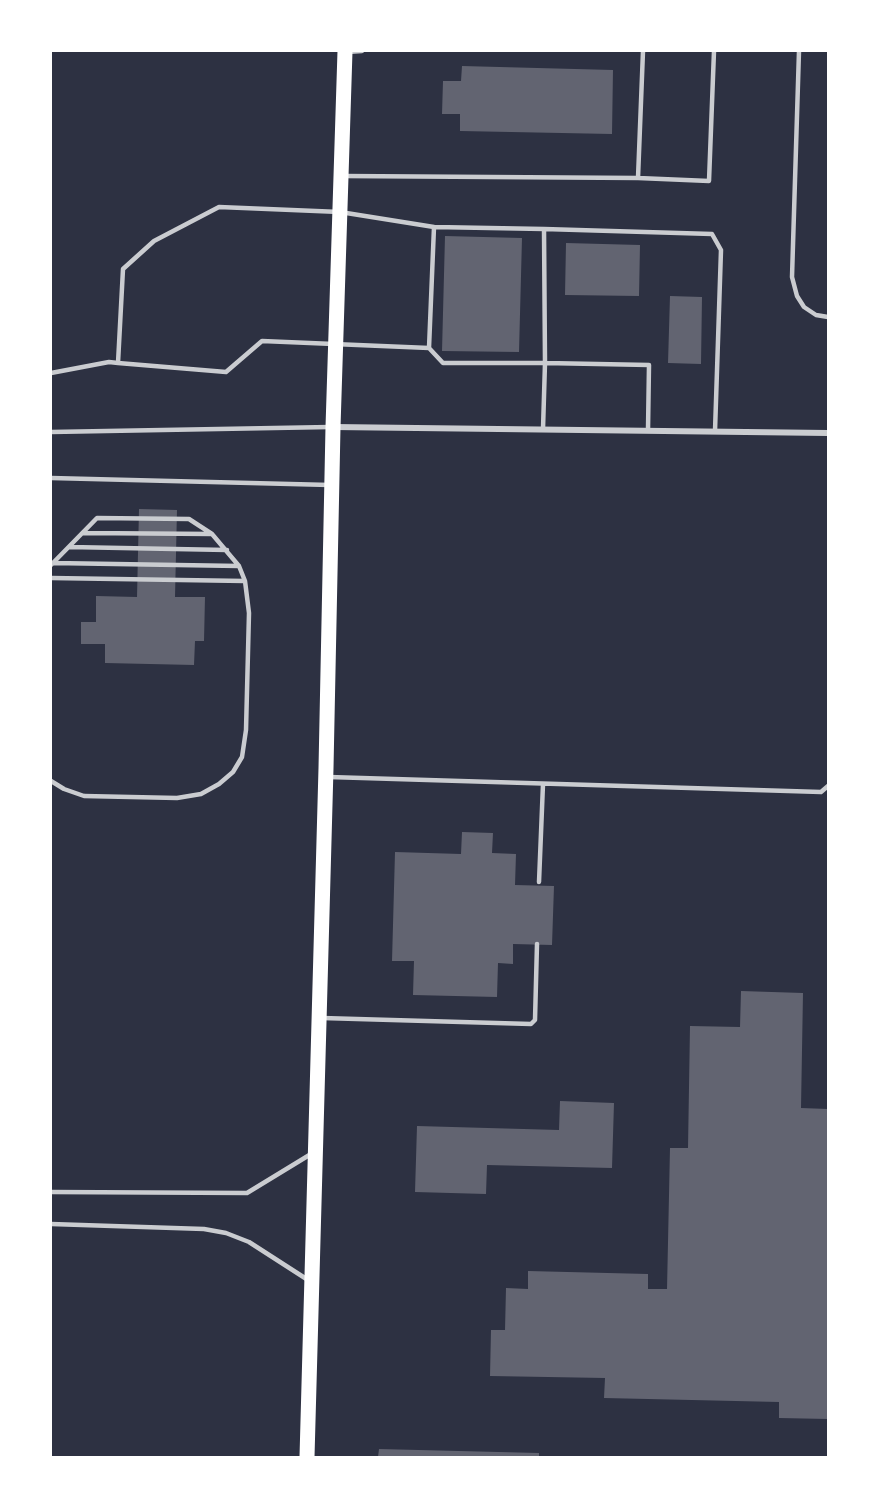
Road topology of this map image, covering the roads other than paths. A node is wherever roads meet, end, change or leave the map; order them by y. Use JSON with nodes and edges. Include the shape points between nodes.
{"nodes":[{"id":1,"x":345,"y":51,"type":"edge"},
{"id":2,"x":362,"y":51,"type":"edge"},
{"id":3,"x":643,"y":51,"type":"edge"},
{"id":4,"x":714,"y":51,"type":"edge"},
{"id":5,"x":799,"y":51,"type":"edge"},
{"id":6,"x":341,"y":176,"type":"junction"},
{"id":7,"x":638,"y":178,"type":"junction"},
{"id":8,"x":340,"y":212,"type":"junction"},
{"id":9,"x":434,"y":227,"type":"junction"},
{"id":10,"x":543,"y":229,"type":"junction"},
{"id":11,"x":828,"y":317,"type":"edge"},
{"id":12,"x":335,"y":343,"type":"junction"},
{"id":13,"x":429,"y":348,"type":"junction"},
{"id":14,"x":117,"y":363,"type":"junction"},
{"id":15,"x":545,"y":363,"type":"junction"},
{"id":16,"x":51,"y":373,"type":"edge"},
{"id":17,"x":333,"y":427,"type":"junction"},
{"id":18,"x":543,"y":429,"type":"junction"},
{"id":19,"x":648,"y":430,"type":"junction"},
{"id":20,"x":715,"y":431,"type":"junction"},
{"id":21,"x":51,"y":432,"type":"edge"},
{"id":22,"x":828,"y":433,"type":"edge"},
{"id":23,"x":51,"y":478,"type":"edge"},
{"id":24,"x":332,"y":485,"type":"junction"},
{"id":25,"x":82,"y":533,"type":"junction"},
{"id":26,"x":212,"y":534,"type":"junction"},
{"id":27,"x":69,"y":547,"type":"junction"},
{"id":28,"x":227,"y":550,"type":"junction"},
{"id":29,"x":52,"y":564,"type":"edge"},
{"id":30,"x":239,"y":566,"type":"junction"},
{"id":31,"x":51,"y":578,"type":"edge"},
{"id":32,"x":245,"y":581,"type":"junction"},
{"id":33,"x":326,"y":777,"type":"junction"},
{"id":34,"x":51,"y":781,"type":"edge"},
{"id":35,"x":543,"y":784,"type":"junction"},
{"id":36,"x":828,"y":786,"type":"edge"},
{"id":37,"x":539,"y":882,"type":"dead end"},
{"id":38,"x":537,"y":944,"type":"dead end"},
{"id":39,"x":320,"y":1018,"type":"junction"},
{"id":40,"x":316,"y":1151,"type":"junction"},
{"id":41,"x":51,"y":1192,"type":"edge"},
{"id":42,"x":51,"y":1224,"type":"edge"},
{"id":43,"x":312,"y":1282,"type":"junction"},
{"id":44,"x":307,"y":1457,"type":"edge"}],
"edges":[{"from":1,"to":2,"type":"lane"},
{"from":1,"to":6,"type":"main road"},
{"from":3,"to":7,"type":"lane"},
{"from":4,"to":7,"type":"lane","via":[[709,180]]},
{"from":5,"to":11,"type":"lane","via":[[792,277],[804,307]]},
{"from":6,"to":7,"type":"lane"},
{"from":6,"to":8,"type":"main road"},
{"from":8,"to":9,"type":"lane"},
{"from":8,"to":12,"type":"main road"},
{"from":8,"to":14,"type":"lane","via":[[219,207],[154,241],[123,269]]},
{"from":9,"to":10,"type":"lane"},
{"from":9,"to":13,"type":"lane"},
{"from":10,"to":15,"type":"lane"},
{"from":10,"to":20,"type":"lane","via":[[712,234],[721,250]]},
{"from":12,"to":13,"type":"lane"},
{"from":12,"to":14,"type":"lane","via":[[262,341],[226,372]]},
{"from":12,"to":17,"type":"main road"},
{"from":13,"to":15,"type":"lane","via":[[443,363]]},
{"from":14,"to":16,"type":"lane"},
{"from":15,"to":18,"type":"lane"},
{"from":15,"to":19,"type":"lane","via":[[649,365]]},
{"from":17,"to":18,"type":"street"},
{"from":17,"to":21,"type":"lane"},
{"from":17,"to":24,"type":"main road"},
{"from":18,"to":19,"type":"street"},
{"from":19,"to":20,"type":"street"},
{"from":20,"to":22,"type":"street"},
{"from":23,"to":24,"type":"lane"},
{"from":24,"to":33,"type":"main road"},
{"from":25,"to":26,"type":"lane"},
{"from":25,"to":26,"type":"lane","via":[[97,518],[189,519]]},
{"from":25,"to":27,"type":"lane"},
{"from":26,"to":28,"type":"lane"},
{"from":27,"to":28,"type":"lane"},
{"from":27,"to":29,"type":"lane"},
{"from":28,"to":30,"type":"lane"},
{"from":29,"to":30,"type":"lane"},
{"from":30,"to":32,"type":"lane"},
{"from":31,"to":32,"type":"lane"},
{"from":32,"to":34,"type":"lane","via":[[249,613],[246,730],[242,757],[233,771],[201,794],[177,798],[84,796]]},
{"from":33,"to":35,"type":"lane"},
{"from":33,"to":39,"type":"main road"},
{"from":35,"to":36,"type":"lane","via":[[821,792]]},
{"from":35,"to":37,"type":"lane"},
{"from":38,"to":39,"type":"lane","via":[[535,1020],[531,1024]]},
{"from":39,"to":40,"type":"main road"},
{"from":40,"to":41,"type":"lane","via":[[247,1193]]},
{"from":40,"to":43,"type":"main road"},
{"from":42,"to":43,"type":"lane","via":[[226,1233],[249,1242]]},
{"from":43,"to":44,"type":"main road"}]}
